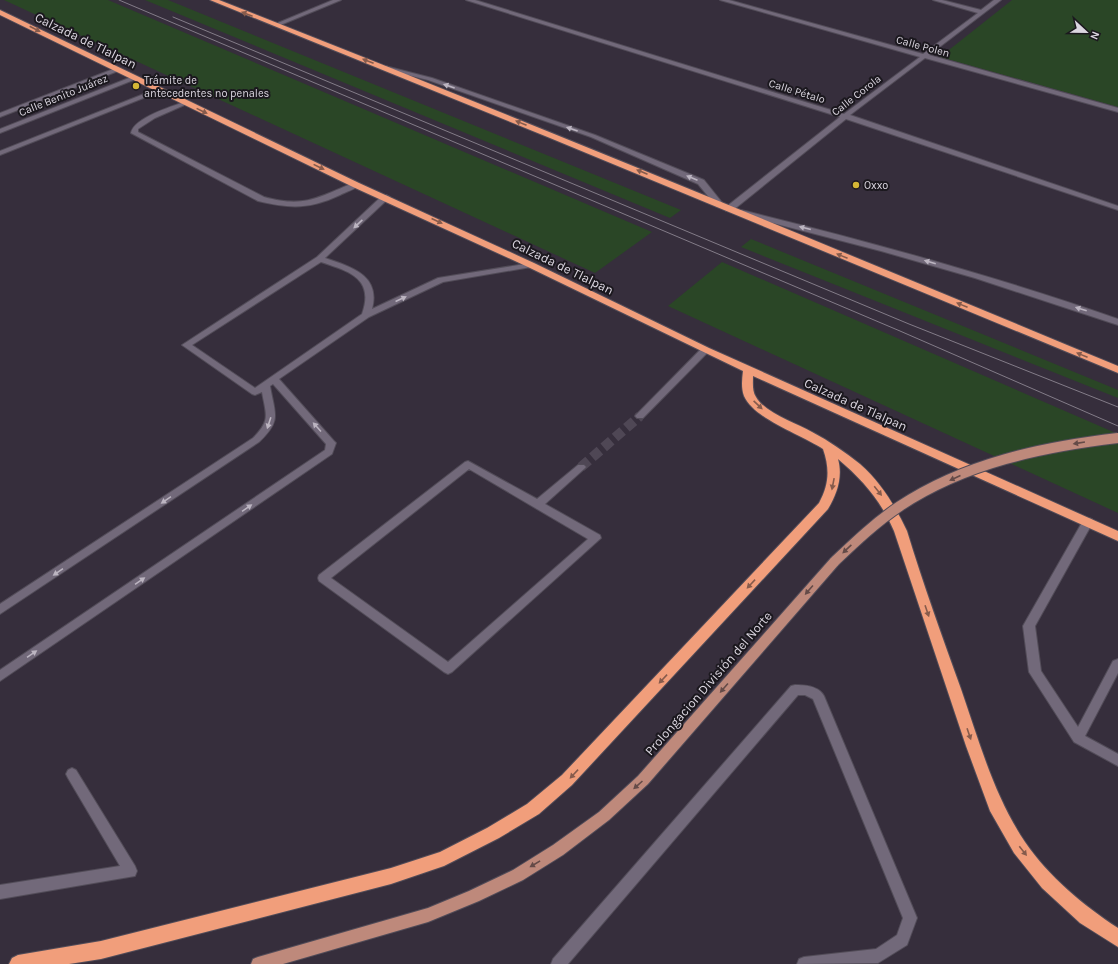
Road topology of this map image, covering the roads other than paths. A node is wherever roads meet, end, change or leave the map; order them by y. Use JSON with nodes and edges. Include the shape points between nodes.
{"nodes":[{"id":1,"x":213,"y":0,"type":"edge"},
{"id":2,"x":338,"y":0,"type":"edge"},
{"id":3,"x":469,"y":0,"type":"edge"},
{"id":4,"x":722,"y":0,"type":"edge"},
{"id":5,"x":936,"y":0,"type":"edge"},
{"id":6,"x":998,"y":0,"type":"edge"},
{"id":7,"x":0,"y":12,"type":"edge"},
{"id":8,"x":982,"y":12,"type":"junction"},
{"id":9,"x":276,"y":25,"type":"junction"},
{"id":10,"x":923,"y":56,"type":"junction"},
{"id":11,"x":385,"y":68,"type":"junction"},
{"id":12,"x":116,"y":70,"type":"junction"},
{"id":13,"x":134,"y":78,"type":"junction"},
{"id":14,"x":159,"y":90,"type":"junction"},
{"id":15,"x":186,"y":103,"type":"junction"},
{"id":16,"x":1118,"y":110,"type":"edge"},
{"id":17,"x":0,"y":115,"type":"edge"},
{"id":18,"x":845,"y":116,"type":"junction"},
{"id":19,"x":0,"y":131,"type":"edge"},
{"id":20,"x":0,"y":153,"type":"edge"},
{"id":21,"x":356,"y":185,"type":"junction"},
{"id":22,"x":386,"y":197,"type":"junction"},
{"id":23,"x":724,"y":207,"type":"junction"},
{"id":24,"x":1118,"y":208,"type":"edge"},
{"id":25,"x":320,"y":259,"type":"junction"},
{"id":26,"x":531,"y":265,"type":"junction"},
{"id":27,"x":366,"y":315,"type":"junction"},
{"id":28,"x":1118,"y":322,"type":"edge"},
{"id":29,"x":705,"y":350,"type":"junction"},
{"id":30,"x":748,"y":370,"type":"junction"},
{"id":31,"x":1118,"y":370,"type":"edge"},
{"id":32,"x":274,"y":379,"type":"junction"},
{"id":33,"x":265,"y":385,"type":"junction"},
{"id":34,"x":640,"y":416,"type":"tunnel mouth"},
{"id":35,"x":1118,"y":438,"type":"edge"},
{"id":36,"x":828,"y":447,"type":"junction"},
{"id":37,"x":581,"y":467,"type":"tunnel mouth"},
{"id":38,"x":538,"y":504,"type":"junction"},
{"id":39,"x":1088,"y":522,"type":"junction"},
{"id":40,"x":1118,"y":536,"type":"edge"},
{"id":41,"x":0,"y":610,"type":"edge"},
{"id":42,"x":1118,"y":664,"type":"edge"},
{"id":43,"x":0,"y":676,"type":"edge"},
{"id":44,"x":1078,"y":738,"type":"junction"},
{"id":45,"x":1118,"y":760,"type":"edge"},
{"id":46,"x":72,"y":774,"type":"dead end"},
{"id":47,"x":0,"y":892,"type":"edge"},
{"id":48,"x":1118,"y":938,"type":"edge"},
{"id":49,"x":18,"y":964,"type":"edge"},
{"id":50,"x":258,"y":964,"type":"edge"},
{"id":51,"x":558,"y":964,"type":"edge"},
{"id":52,"x":804,"y":964,"type":"edge"}],
"edges":[{"from":9,"to":1,"type":"highway","one_way":true},
{"from":2,"to":9,"type":"street"},
{"from":3,"to":18,"type":"street","name":"Calle Pétalo"},
{"from":4,"to":10,"type":"street","name":"Calle Polen"},
{"from":5,"to":8,"type":"street"},
{"from":6,"to":8,"type":"street","name":"Calle Corola"},
{"from":7,"to":12,"type":"highway","name":"Calzada de Tlalpan","one_way":true},
{"from":8,"to":10,"type":"street","name":"Calle Corola"},
{"from":11,"to":9,"type":"highway","one_way":true},
{"from":10,"to":16,"type":"street","name":"Calle Polen"},
{"from":10,"to":18,"type":"street","name":"Calle Corola"},
{"from":23,"to":11,"type":"highway","one_way":true},
{"from":23,"to":11,"type":"street","one_way":true,"via":[[701,182],[593,136],[430,79]]},
{"from":12,"to":13,"type":"highway","name":"Calzada de Tlalpan"},
{"from":12,"to":17,"type":"street"},
{"from":13,"to":14,"type":"highway","name":"Calzada de Tlalpan"},
{"from":13,"to":19,"type":"street","name":"Calle Benito Juárez"},
{"from":14,"to":15,"type":"highway","name":"Calzada de Tlalpan"},
{"from":14,"to":20,"type":"street"},
{"from":15,"to":21,"type":"highway","name":"Calzada de Tlalpan","one_way":true},
{"from":15,"to":21,"type":"street","via":[[144,121],[135,128],[134,133],[261,199],[280,204],[306,204]]},
{"from":18,"to":23,"type":"street","name":"Calle Corola"},
{"from":18,"to":24,"type":"street","name":"Calle Pétalo"},
{"from":21,"to":22,"type":"highway","name":"Calzada de Tlalpan"},
{"from":22,"to":25,"type":"street","one_way":true},
{"from":22,"to":26,"type":"highway","name":"Calzada de Tlalpan","one_way":true},
{"from":28,"to":23,"type":"street","one_way":true,"via":[[999,282]]},
{"from":31,"to":23,"type":"highway","one_way":true},
{"from":25,"to":27,"type":"street","via":[[356,272],[368,285],[370,297]]},
{"from":25,"to":33,"type":"street","via":[[186,345],[255,392]]},
{"from":27,"to":26,"type":"street","one_way":true,"via":[[441,280]]},
{"from":26,"to":29,"type":"highway","name":"Calzada de Tlalpan"},
{"from":27,"to":32,"type":"street"},
{"from":29,"to":30,"type":"highway","name":"Calzada de Tlalpan"},
{"from":29,"to":34,"type":"street"},
{"from":30,"to":36,"type":"highway","one_way":true,"via":[[748,389],[751,398],[760,408]]},
{"from":30,"to":39,"type":"highway","name":"Calzada de Tlalpan"},
{"from":32,"to":33,"type":"street"},
{"from":43,"to":32,"type":"street","one_way":true,"via":[[329,452],[331,443]]},
{"from":33,"to":41,"type":"street","one_way":true,"via":[[271,418],[268,429],[256,440]]},
{"from":35,"to":50,"type":"main road","name":"Prolongacion División del Norte","one_way":true,"bridge":true,"via":[[1049,447],[1011,457],[974,469],[901,506],[867,531],[835,561],[644,780],[604,816],[558,850],[518,875],[428,915]]},
{"from":36,"to":48,"type":"highway","one_way":true,"via":[[867,479],[895,515],[973,746],[996,806],[1020,848],[1048,882],[1086,917]]},
{"from":36,"to":49,"type":"highway","one_way":true,"via":[[834,460],[835,474],[832,490],[824,506],[567,780],[533,809],[444,858],[391,876],[101,950]]},
{"from":37,"to":38,"type":"street"},
{"from":38,"to":38,"type":"street","via":[[596,538],[448,669],[323,578],[468,464]]},
{"from":39,"to":40,"type":"highway","name":"Calzada de Tlalpan"},
{"from":39,"to":44,"type":"street","via":[[1029,626],[1036,672]]},
{"from":42,"to":44,"type":"street"},
{"from":44,"to":45,"type":"street"},
{"from":46,"to":47,"type":"street","via":[[130,871]]},
{"from":51,"to":52,"type":"street","via":[[795,690],[806,690],[818,696],[910,918],[902,940],[878,956]]}]}
